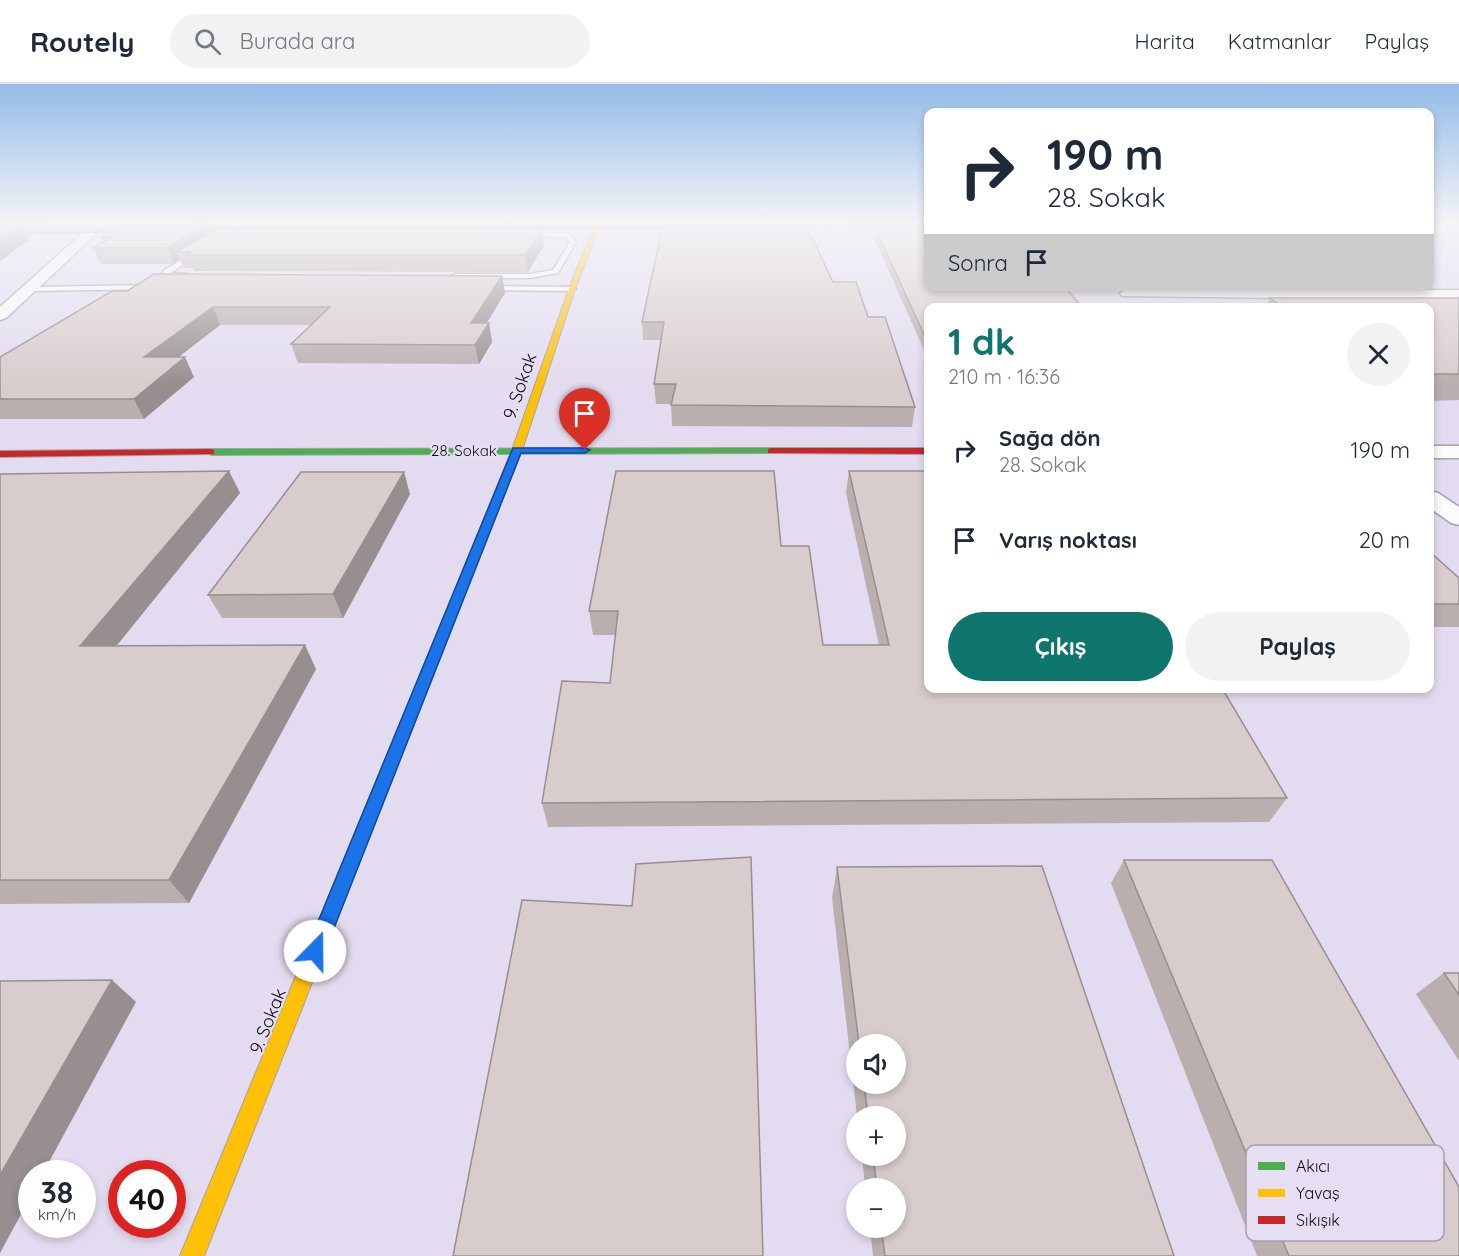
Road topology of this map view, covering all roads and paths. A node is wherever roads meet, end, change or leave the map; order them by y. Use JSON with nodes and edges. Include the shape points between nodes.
{"nodes":[{"id":1,"x":43,"y":276,"type":"edge"},
{"id":2,"x":170,"y":276,"type":"edge"},
{"id":3,"x":194,"y":276,"type":"edge"},
{"id":4,"x":450,"y":276,"type":"edge"},
{"id":5,"x":533,"y":276,"type":"edge"},
{"id":6,"x":577,"y":276,"type":"edge"},
{"id":7,"x":165,"y":287,"type":"edge"},
{"id":8,"x":476,"y":288,"type":"edge"},
{"id":9,"x":29,"y":289,"type":"junction"},
{"id":10,"x":572,"y":289,"type":"junction"},
{"id":11,"x":1122,"y":291,"type":"edge"},
{"id":12,"x":1189,"y":291,"type":"edge"},
{"id":13,"x":1459,"y":295,"type":"edge"},
{"id":14,"x":1140,"y":303,"type":"edge"},
{"id":15,"x":0,"y":315,"type":"edge"},
{"id":16,"x":517,"y":450,"type":"junction"},
{"id":17,"x":924,"y":451,"type":"edge"},
{"id":18,"x":1434,"y":452,"type":"edge"},
{"id":19,"x":1459,"y":452,"type":"edge"},
{"id":20,"x":0,"y":454,"type":"edge"},
{"id":21,"x":1434,"y":501,"type":"edge"},
{"id":22,"x":1459,"y":518,"type":"edge"},
{"id":23,"x":192,"y":1256,"type":"edge"}],
"edges":[{"from":1,"to":9,"type":"street"},
{"from":2,"to":3,"type":"lane"},
{"from":4,"to":5,"type":"lane"},
{"from":6,"to":10,"type":"street","name":"9. Sokak"},
{"from":7,"to":9,"type":"lane"},
{"from":8,"to":10,"type":"lane"},
{"from":9,"to":15,"type":"street"},
{"from":10,"to":16,"type":"street","name":"9. Sokak"},
{"from":11,"to":14,"type":"street"},
{"from":12,"to":13,"type":"street"},
{"from":16,"to":17,"type":"street","name":"28. Sokak"},
{"from":16,"to":20,"type":"street","name":"28. Sokak"},
{"from":16,"to":23,"type":"street","name":"9. Sokak"},
{"from":18,"to":19,"type":"street"},
{"from":21,"to":22,"type":"street"}]}
